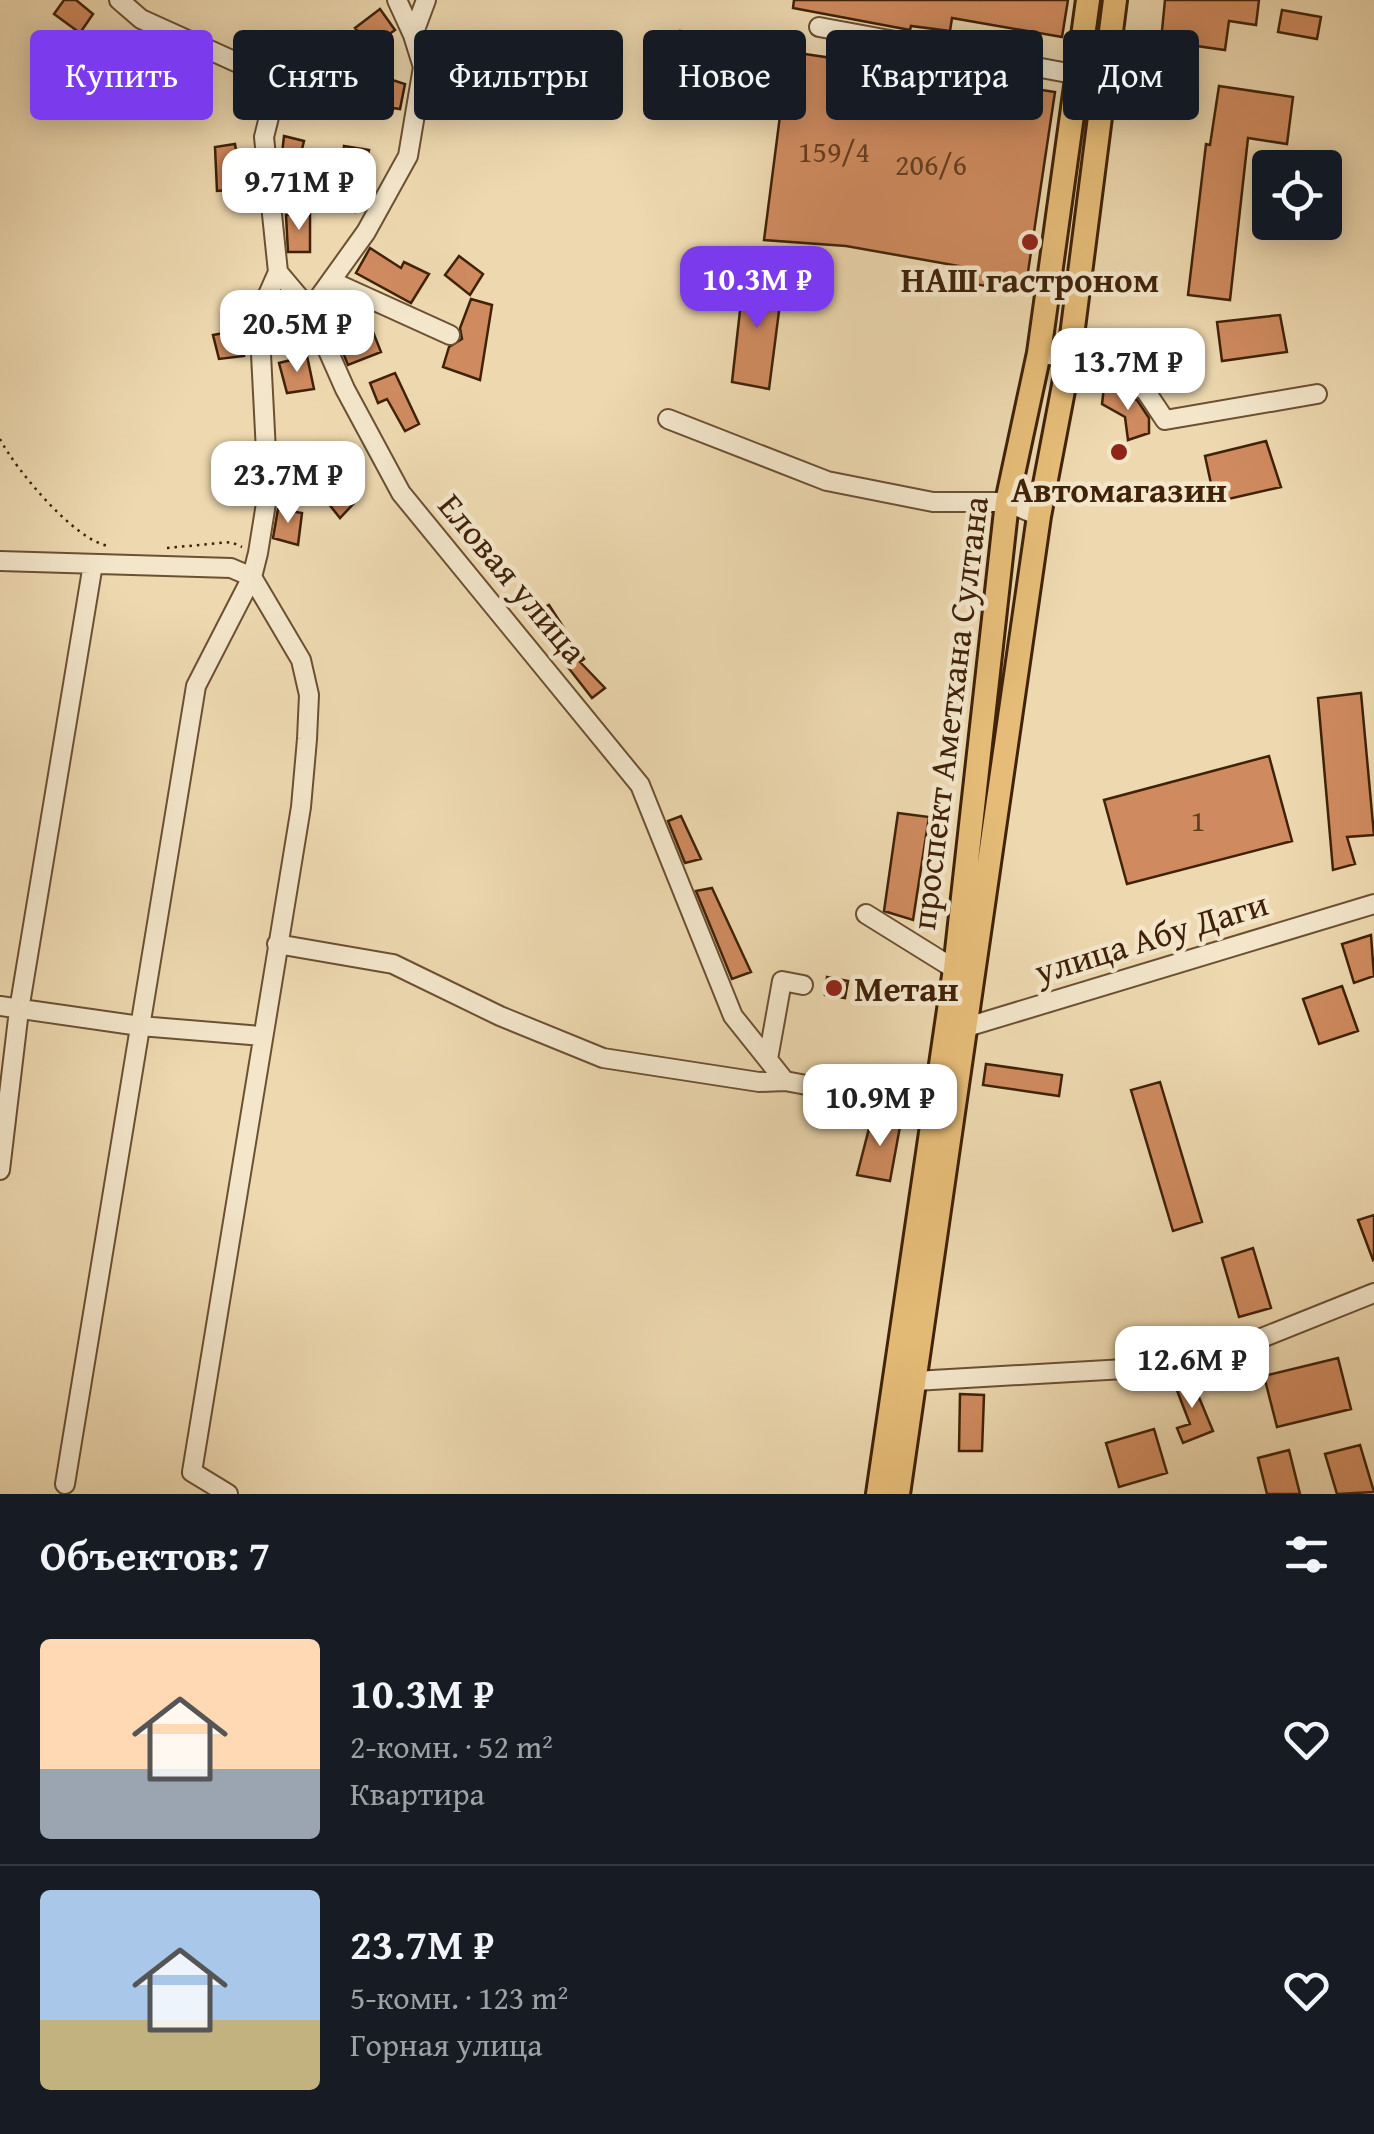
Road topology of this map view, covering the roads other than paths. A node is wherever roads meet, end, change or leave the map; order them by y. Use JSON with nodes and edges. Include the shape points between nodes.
{"nodes":[{"id":1,"x":119,"y":0,"type":"edge"},
{"id":2,"x":398,"y":0,"type":"edge"},
{"id":3,"x":426,"y":0,"type":"edge"},
{"id":4,"x":1088,"y":0,"type":"edge"},
{"id":5,"x":1115,"y":0,"type":"edge"},
{"id":6,"x":819,"y":27,"type":"dead end"},
{"id":7,"x":1083,"y":30,"type":"edge"},
{"id":8,"x":1112,"y":30,"type":"edge"},
{"id":9,"x":413,"y":35,"type":"junction"},
{"id":10,"x":1063,"y":72,"type":"edge"},
{"id":11,"x":1070,"y":120,"type":"edge"},
{"id":12,"x":1101,"y":120,"type":"edge"},
{"id":13,"x":278,"y":272,"type":"junction"},
{"id":14,"x":331,"y":281,"type":"junction"},
{"id":15,"x":310,"y":310,"type":"junction"},
{"id":16,"x":450,"y":335,"type":"dead end"},
{"id":17,"x":1039,"y":353,"type":"junction"},
{"id":18,"x":1068,"y":359,"type":"junction"},
{"id":19,"x":1317,"y":394,"type":"dead end"},
{"id":20,"x":668,"y":419,"type":"dead end"},
{"id":21,"x":1007,"y":502,"type":"junction"},
{"id":22,"x":1039,"y":516,"type":"junction"},
{"id":23,"x":0,"y":562,"type":"edge"},
{"id":24,"x":93,"y":564,"type":"junction"},
{"id":25,"x":252,"y":577,"type":"junction"},
{"id":26,"x":1374,"y":904,"type":"edge"},
{"id":27,"x":866,"y":914,"type":"dead end"},
{"id":28,"x":277,"y":944,"type":"junction"},
{"id":29,"x":964,"y":976,"type":"junction"},
{"id":30,"x":802,"y":984,"type":"dead end"},
{"id":31,"x":9,"y":1008,"type":"edge"},
{"id":32,"x":958,"y":1022,"type":"junction"},
{"id":33,"x":140,"y":1026,"type":"junction"},
{"id":34,"x":261,"y":1036,"type":"junction"},
{"id":35,"x":768,"y":1059,"type":"junction"},
{"id":36,"x":785,"y":1081,"type":"junction"},
{"id":37,"x":945,"y":1111,"type":"junction"},
{"id":38,"x":0,"y":1170,"type":"edge"},
{"id":39,"x":1374,"y":1293,"type":"edge"},
{"id":40,"x":906,"y":1376,"type":"junction"},
{"id":41,"x":65,"y":1484,"type":"dead end"},
{"id":42,"x":228,"y":1494,"type":"edge"},
{"id":43,"x":878,"y":1494,"type":"edge"},
{"id":44,"x":898,"y":1494,"type":"edge"}],
"edges":[{"from":1,"to":13,"type":"street","via":[[142,19],[247,67],[265,82],[272,101],[264,137]]},
{"from":2,"to":9,"type":"street"},
{"from":3,"to":9,"type":"street"},
{"from":4,"to":7,"type":"main road","name":"проспект Аметхана Султана"},
{"from":5,"to":8,"type":"main road"},
{"from":6,"to":10,"type":"street"},
{"from":9,"to":14,"type":"street","via":[[423,67],[408,156]]},
{"from":11,"to":17,"type":"main road","name":"проспект Аметхана Султана"},
{"from":12,"to":18,"type":"main road"},
{"from":13,"to":15,"type":"street","name":"Еловая улица"},
{"from":13,"to":25,"type":"street","via":[[259,315],[268,491]]},
{"from":14,"to":15,"type":"street"},
{"from":14,"to":16,"type":"street"},
{"from":15,"to":35,"type":"street","name":"Еловая улица","via":[[400,493],[640,784],[733,1016]]},
{"from":17,"to":18,"type":"street"},
{"from":17,"to":21,"type":"main road","name":"проспект Аметхана Султана"},
{"from":18,"to":19,"type":"street","via":[[1146,390],[1164,420]]},
{"from":18,"to":22,"type":"main road"},
{"from":20,"to":21,"type":"street","via":[[827,481],[932,502]]},
{"from":21,"to":22,"type":"street"},
{"from":21,"to":29,"type":"main road","name":"проспект Аметхана Султана"},
{"from":22,"to":29,"type":"main road"},
{"from":23,"to":24,"type":"street"},
{"from":24,"to":25,"type":"street","via":[[232,568]]},
{"from":24,"to":31,"type":"street"},
{"from":25,"to":28,"type":"street","via":[[301,660],[309,694],[300,807]]},
{"from":25,"to":33,"type":"street","via":[[196,686]]},
{"from":26,"to":32,"type":"street","name":"улица Абу Даги"},
{"from":27,"to":29,"type":"street"},
{"from":28,"to":34,"type":"street"},
{"from":28,"to":36,"type":"street","via":[[394,964],[602,1058]]},
{"from":29,"to":32,"type":"main road"},
{"from":30,"to":35,"type":"street","via":[[782,982]]},
{"from":31,"to":33,"type":"street"},
{"from":31,"to":38,"type":"street"},
{"from":32,"to":37,"type":"main road"},
{"from":33,"to":34,"type":"street"},
{"from":33,"to":41,"type":"street"},
{"from":34,"to":42,"type":"street","via":[[192,1472]]},
{"from":35,"to":36,"type":"street","name":"Еловая улица"},
{"from":36,"to":37,"type":"street"},
{"from":37,"to":40,"type":"main road"},
{"from":39,"to":40,"type":"street","via":[[1194,1365]]},
{"from":40,"to":43,"type":"main road"},
{"from":40,"to":44,"type":"main road"}]}
